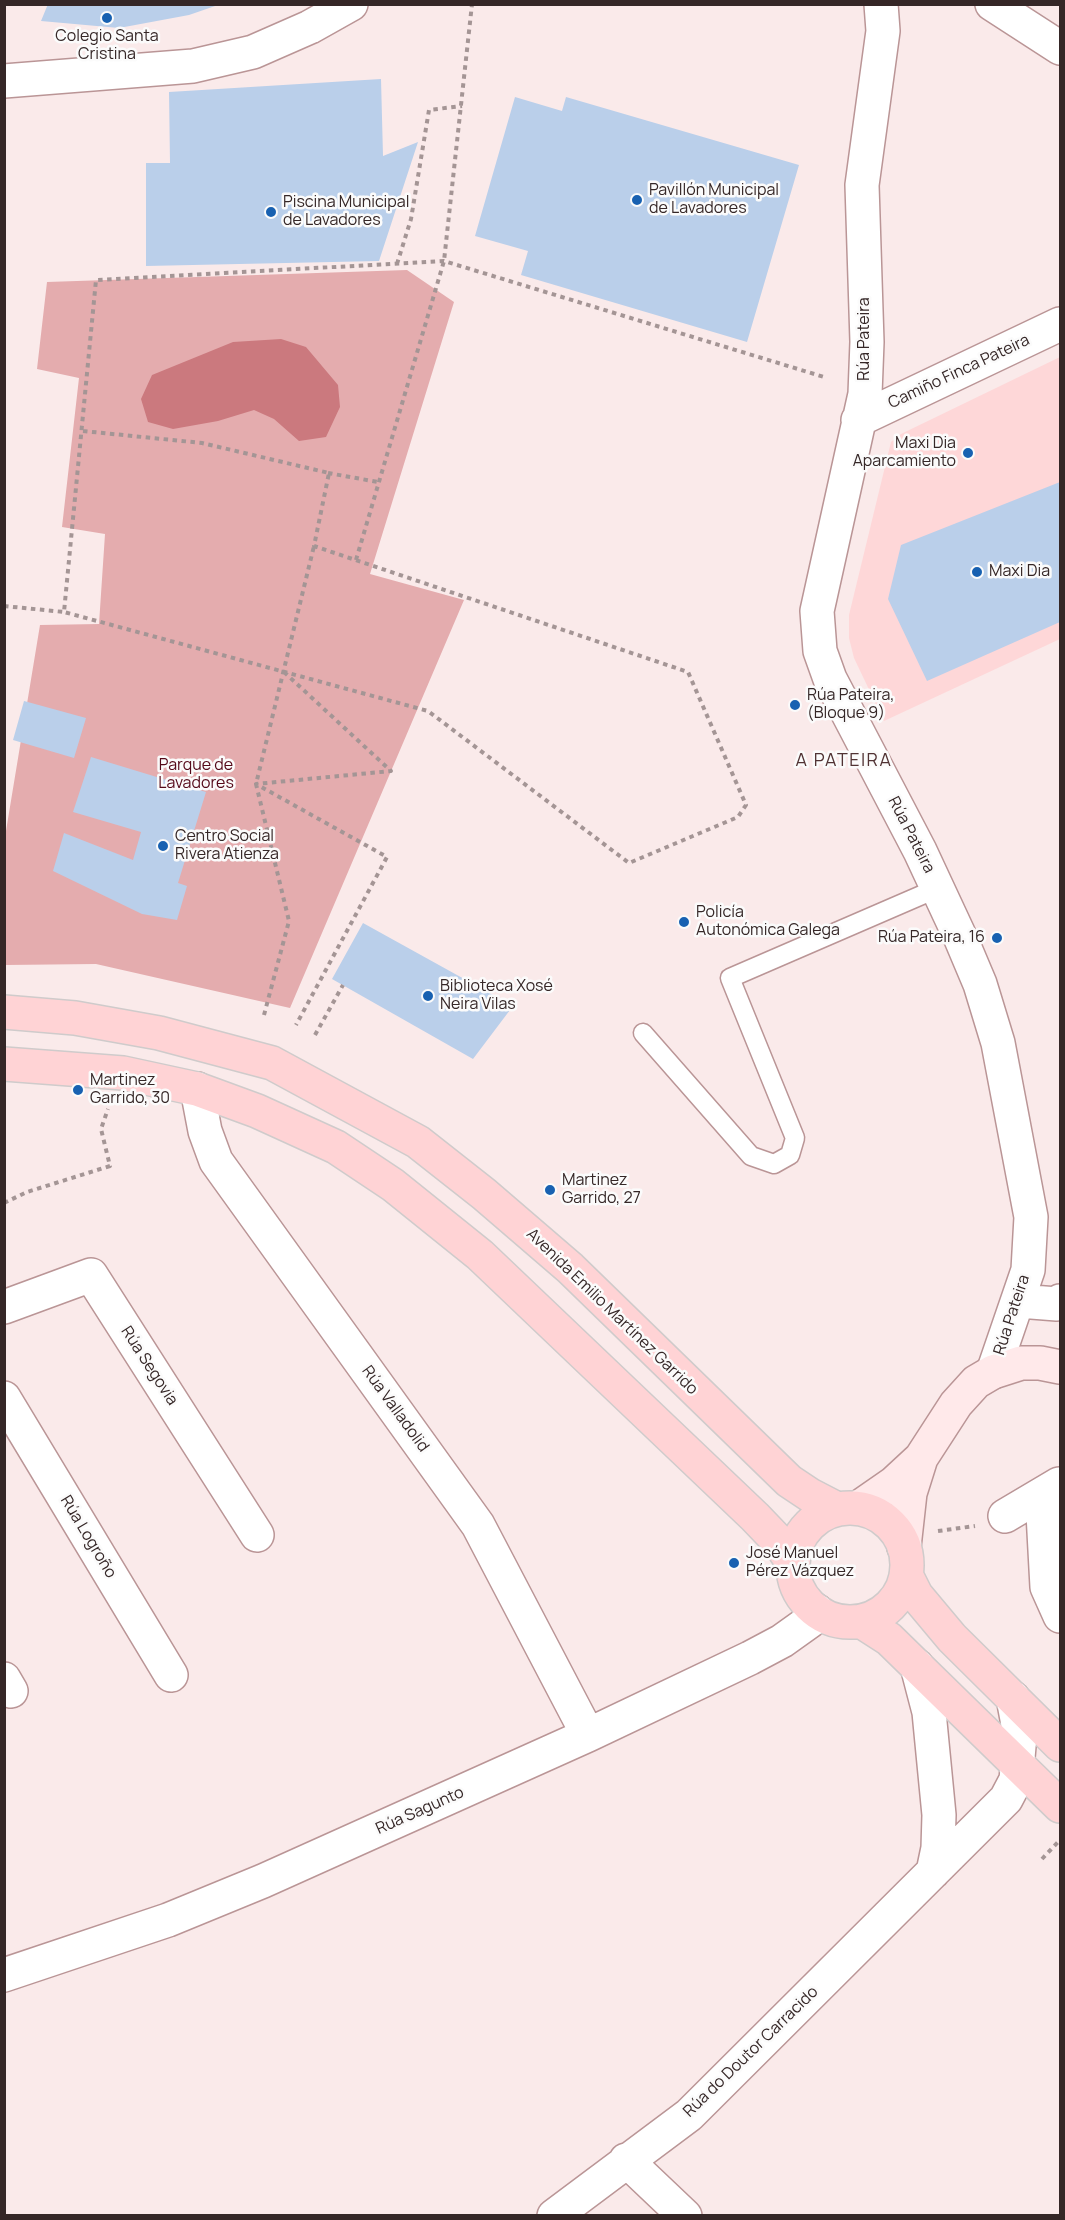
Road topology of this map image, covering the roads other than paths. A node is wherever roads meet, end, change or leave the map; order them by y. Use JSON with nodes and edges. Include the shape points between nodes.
{"nodes":[{"id":1,"x":351,"y":4,"type":"edge"},
{"id":2,"x":881,"y":4,"type":"edge"},
{"id":3,"x":992,"y":4,"type":"edge"},
{"id":4,"x":1060,"y":48,"type":"edge"},
{"id":5,"x":4,"y":81,"type":"edge"},
{"id":6,"x":1060,"y":324,"type":"edge"},
{"id":7,"x":858,"y":420,"type":"junction"},
{"id":8,"x":938,"y":888,"type":"junction"},
{"id":9,"x":4,"y":1012,"type":"edge"},
{"id":10,"x":643,"y":1033,"type":"dead end"},
{"id":11,"x":4,"y":1064,"type":"edge"},
{"id":12,"x":197,"y":1089,"type":"junction"},
{"id":13,"x":1018,"y":1301,"type":"junction"},
{"id":14,"x":1060,"y":1301,"type":"edge"},
{"id":15,"x":4,"y":1307,"type":"edge"},
{"id":16,"x":1060,"y":1367,"type":"edge"},
{"id":17,"x":993,"y":1372,"type":"junction"},
{"id":18,"x":4,"y":1398,"type":"edge"},
{"id":19,"x":921,"y":1458,"type":"junction"},
{"id":20,"x":1051,"y":1489,"type":"edge"},
{"id":21,"x":848,"y":1509,"type":"junction"},
{"id":22,"x":1005,"y":1516,"type":"road end"},
{"id":23,"x":257,"y":1535,"type":"dead end"},
{"id":24,"x":914,"y":1551,"type":"junction"},
{"id":25,"x":793,"y":1563,"type":"junction"},
{"id":26,"x":817,"y":1611,"type":"junction"},
{"id":27,"x":1060,"y":1616,"type":"edge"},
{"id":28,"x":861,"y":1621,"type":"junction"},
{"id":29,"x":917,"y":1666,"type":"junction"},
{"id":30,"x":171,"y":1675,"type":"dead end"},
{"id":31,"x":1013,"y":1698,"type":"junction"},
{"id":32,"x":588,"y":1735,"type":"junction"},
{"id":33,"x":1060,"y":1745,"type":"edge"},
{"id":34,"x":1017,"y":1764,"type":"junction"},
{"id":35,"x":1006,"y":1798,"type":"junction"},
{"id":36,"x":1054,"y":1800,"type":"edge"},
{"id":37,"x":933,"y":1872,"type":"junction"},
{"id":38,"x":4,"y":1975,"type":"edge"},
{"id":39,"x":626,"y":2160,"type":"junction"},
{"id":40,"x":554,"y":2216,"type":"edge"},
{"id":41,"x":685,"y":2216,"type":"edge"}],
"edges":[{"from":1,"to":5,"type":"street","via":[[253,52],[193,66]]},
{"from":2,"to":7,"type":"street","name":"Rúa Pateira","via":[[882,31],[862,186],[867,342],[865,394]]},
{"from":3,"to":4,"type":"street"},
{"from":6,"to":7,"type":"street","name":"Camiño Finca Pateira"},
{"from":7,"to":8,"type":"street","name":"Rúa Pateira","via":[[817,611],[820,651],[830,679]]},
{"from":8,"to":10,"type":"lane","via":[[730,978],[795,1138],[790,1155],[774,1164],[751,1155]]},
{"from":8,"to":13,"type":"street","name":"Rúa Pateira","via":[[980,984],[998,1042],[1031,1217],[1028,1270]]},
{"from":9,"to":21,"type":"main road","name":"Avenida Emilio Martínez Garrido","via":[[75,1018],[159,1033],[272,1063],[418,1142],[570,1268],[789,1481],[810,1495]]},
{"from":11,"to":12,"type":"main road","via":[[123,1073]]},
{"from":12,"to":25,"type":"main road","via":[[336,1147],[393,1185],[480,1255],[674,1438],[778,1541]]},
{"from":12,"to":32,"type":"street","name":"Rúa Valladolid","via":[[216,1161],[478,1524]]},
{"from":13,"to":14,"type":"street"},
{"from":13,"to":17,"type":"street","name":"Rúa Pateira"},
{"from":15,"to":23,"type":"street","name":"Rúa Segovia","via":[[91,1275]]},
{"from":16,"to":17,"type":"street","via":[[1021,1363]]},
{"from":17,"to":19,"type":"street","name":"Rúa Pateira","via":[[976,1382],[956,1404]]},
{"from":18,"to":30,"type":"street","name":"Rúa Logroño"},
{"from":19,"to":21,"type":"street","name":"Rúa Pateira","via":[[894,1483]]},
{"from":19,"to":24,"type":"street","name":"Rúa Pateira","via":[[910,1493]]},
{"from":20,"to":22,"type":"street"},
{"from":20,"to":27,"type":"street","via":[[1047,1587]]},
{"from":21,"to":24,"type":"main road","via":[[871,1511],[881,1517]]},
{"from":21,"to":25,"type":"main road","via":[[820,1516],[806,1528]]},
{"from":24,"to":28,"type":"main road","via":[[897,1596],[882,1612]]},
{"from":24,"to":31,"type":"main road","via":[[916,1595],[970,1657]]},
{"from":25,"to":26,"type":"main road","via":[[804,1598]]},
{"from":26,"to":28,"type":"main road","via":[[830,1618]]},
{"from":26,"to":32,"type":"street","name":"Rúa Sagunto","via":[[810,1621],[782,1641]]},
{"from":28,"to":29,"type":"main road"},
{"from":29,"to":34,"type":"main road"},
{"from":29,"to":37,"type":"street","via":[[929,1712],[939,1815]]},
{"from":31,"to":33,"type":"main road"},
{"from":31,"to":34,"type":"street","via":[[1020,1735]]},
{"from":32,"to":38,"type":"street","name":"Rúa Sagunto","via":[[263,1881]]},
{"from":34,"to":35,"type":"street","via":[[1016,1780]]},
{"from":34,"to":36,"type":"main road"},
{"from":35,"to":36,"type":"street","via":[[1031,1791]]},
{"from":35,"to":37,"type":"street","name":"Rúa do Doutor Carracido"},
{"from":37,"to":39,"type":"street","name":"Rúa do Doutor Carracido","via":[[689,2115]]},
{"from":39,"to":40,"type":"street","name":"Rúa do Doutor Carracido"},
{"from":39,"to":41,"type":"street"}]}
